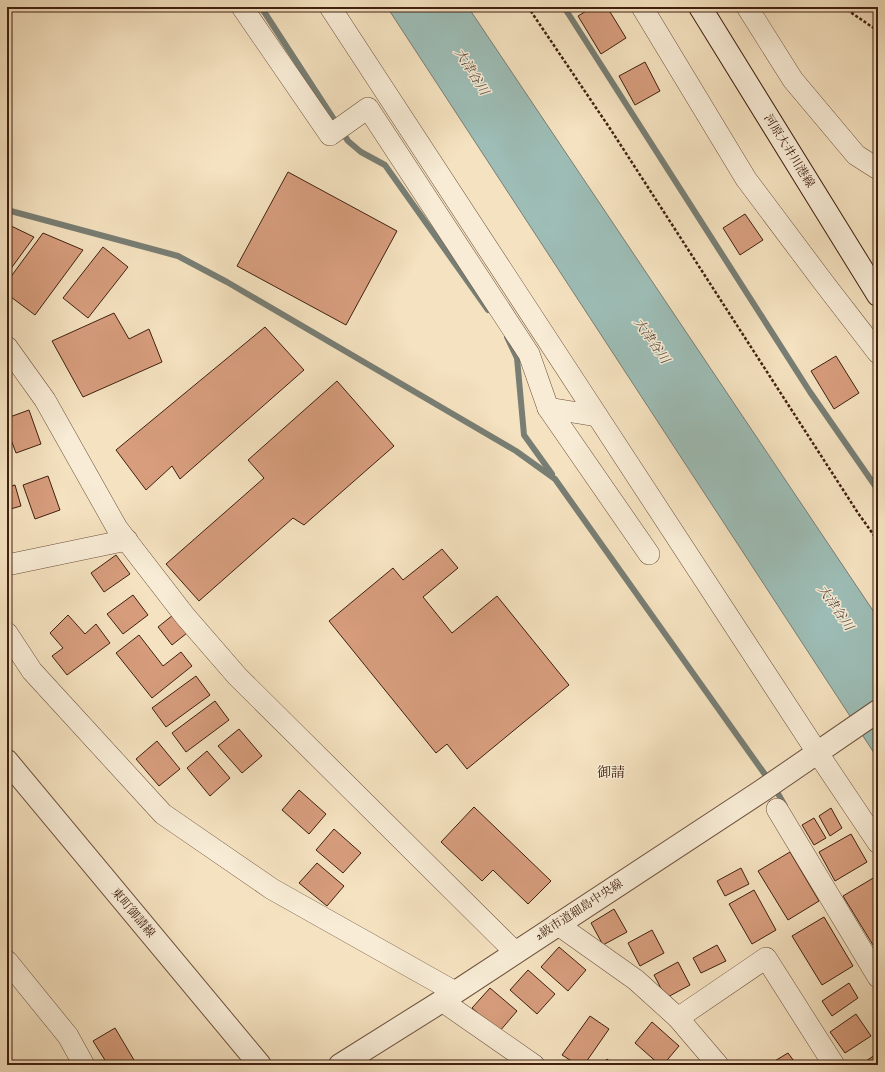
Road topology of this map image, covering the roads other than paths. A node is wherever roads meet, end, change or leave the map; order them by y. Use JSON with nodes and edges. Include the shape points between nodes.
{"nodes":[{"id":1,"x":242,"y":7,"type":"edge"},
{"id":2,"x":330,"y":7,"type":"edge"},
{"id":3,"x":642,"y":7,"type":"edge"},
{"id":4,"x":700,"y":7,"type":"edge"},
{"id":5,"x":747,"y":7,"type":"edge"},
{"id":6,"x":389,"y":95,"type":"junction"},
{"id":7,"x":368,"y":108,"type":"junction"},
{"id":8,"x":878,"y":169,"type":"edge"},
{"id":9,"x":878,"y":295,"type":"edge"},
{"id":10,"x":7,"y":347,"type":"edge"},
{"id":11,"x":878,"y":353,"type":"edge"},
{"id":12,"x":548,"y":408,"type":"junction"},
{"id":13,"x":597,"y":416,"type":"junction"},
{"id":14,"x":127,"y":540,"type":"junction"},
{"id":15,"x":649,"y":554,"type":"dead end"},
{"id":16,"x":7,"y":565,"type":"edge"},
{"id":17,"x":7,"y":633,"type":"edge"},
{"id":18,"x":878,"y":711,"type":"edge"},
{"id":19,"x":817,"y":752,"type":"junction"},
{"id":20,"x":7,"y":761,"type":"edge"},
{"id":21,"x":777,"y":809,"type":"dead end"},
{"id":22,"x":878,"y":843,"type":"edge"},
{"id":23,"x":557,"y":924,"type":"junction"},
{"id":24,"x":515,"y":952,"type":"junction"},
{"id":25,"x":7,"y":961,"type":"edge"},
{"id":26,"x":878,"y":977,"type":"edge"},
{"id":27,"x":448,"y":996,"type":"junction"},
{"id":28,"x":678,"y":1018,"type":"junction"},
{"id":29,"x":84,"y":1065,"type":"edge"},
{"id":30,"x":260,"y":1065,"type":"edge"},
{"id":31,"x":340,"y":1065,"type":"edge"},
{"id":32,"x":534,"y":1065,"type":"edge"},
{"id":33,"x":718,"y":1065,"type":"edge"},
{"id":34,"x":834,"y":1065,"type":"edge"}],
"edges":[{"from":1,"to":7,"type":"street","via":[[330,135]]},
{"from":2,"to":6,"type":"street"},
{"from":3,"to":11,"type":"street","via":[[746,179]]},
{"from":4,"to":9,"type":"street","name":"河原大井川港線"},
{"from":5,"to":8,"type":"street","via":[[793,80],[856,155]]},
{"from":6,"to":7,"type":"street"},
{"from":6,"to":13,"type":"street"},
{"from":7,"to":12,"type":"street","via":[[529,354]]},
{"from":10,"to":14,"type":"street","via":[[45,400],[117,528]]},
{"from":12,"to":13,"type":"street"},
{"from":12,"to":15,"type":"street"},
{"from":13,"to":19,"type":"street"},
{"from":14,"to":16,"type":"street"},
{"from":14,"to":24,"type":"street","via":[[185,616],[237,676]]},
{"from":17,"to":27,"type":"street","via":[[32,671],[163,814],[272,889]]},
{"from":18,"to":19,"type":"street","name":"2級市道細島中央線"},
{"from":19,"to":22,"type":"street"},
{"from":19,"to":23,"type":"street","name":"2級市道細島中央線"},
{"from":20,"to":30,"type":"street","name":"東町御請線"},
{"from":21,"to":26,"type":"street"},
{"from":23,"to":24,"type":"street","name":"2級市道細島中央線"},
{"from":23,"to":28,"type":"street","via":[[636,980]]},
{"from":24,"to":27,"type":"street","name":"2級市道細島中央線"},
{"from":25,"to":29,"type":"street","via":[[68,1036]]},
{"from":27,"to":31,"type":"street","name":"2級市道細島中央線"},
{"from":27,"to":32,"type":"street"},
{"from":28,"to":33,"type":"street"},
{"from":28,"to":34,"type":"street","via":[[766,958]]}]}
